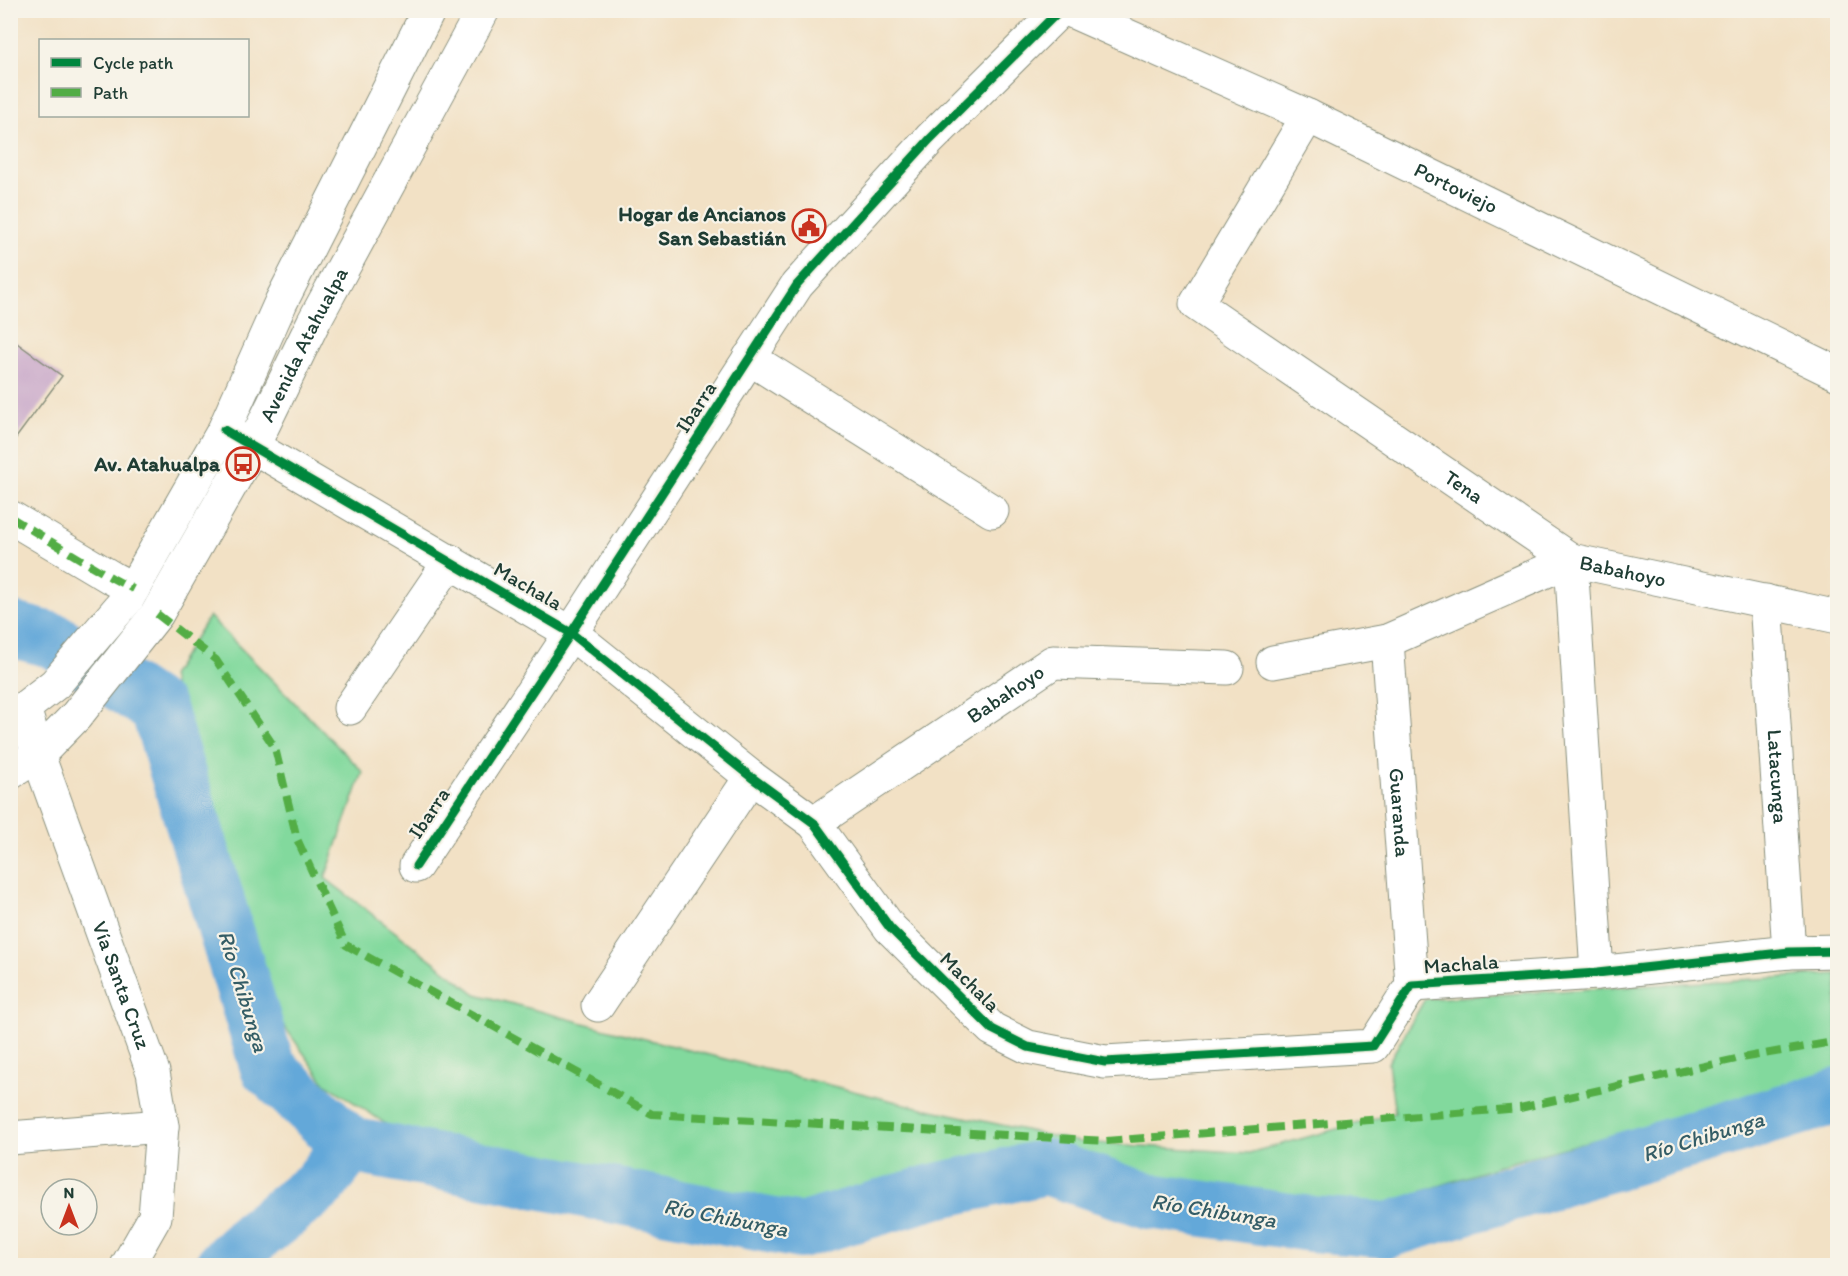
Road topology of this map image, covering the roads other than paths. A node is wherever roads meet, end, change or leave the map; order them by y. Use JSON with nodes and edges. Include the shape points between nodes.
{"nodes":[{"id":1,"x":429,"y":10,"type":"edge"},
{"id":2,"x":483,"y":10,"type":"edge"},
{"id":3,"x":1060,"y":10,"type":"edge"},
{"id":4,"x":1069,"y":10,"type":"edge"},
{"id":5,"x":1308,"y":116,"type":"junction"},
{"id":6,"x":749,"y":358,"type":"junction"},
{"id":7,"x":1838,"y":374,"type":"edge"},
{"id":8,"x":224,"y":430,"type":"junction"},
{"id":9,"x":253,"y":446,"type":"junction"},
{"id":10,"x":992,"y":511,"type":"dead end"},
{"id":11,"x":10,"y":517,"type":"edge"},
{"id":12,"x":1571,"y":560,"type":"junction"},
{"id":13,"x":450,"y":561,"type":"junction"},
{"id":14,"x":131,"y":593,"type":"junction"},
{"id":15,"x":1766,"y":601,"type":"junction"},
{"id":16,"x":1838,"y":617,"type":"edge"},
{"id":17,"x":571,"y":633,"type":"junction"},
{"id":18,"x":1387,"y":641,"type":"junction"},
{"id":19,"x":1273,"y":663,"type":"dead end"},
{"id":20,"x":1227,"y":668,"type":"dead end"},
{"id":21,"x":350,"y":708,"type":"dead end"},
{"id":22,"x":17,"y":713,"type":"edge"},
{"id":23,"x":38,"y":755,"type":"junction"},
{"id":24,"x":10,"y":773,"type":"edge"},
{"id":25,"x":752,"y":777,"type":"junction"},
{"id":26,"x":814,"y":823,"type":"junction"},
{"id":27,"x":416,"y":866,"type":"dead end"},
{"id":28,"x":1838,"y":951,"type":"edge"},
{"id":29,"x":1789,"y":952,"type":"junction"},
{"id":30,"x":1598,"y":973,"type":"junction"},
{"id":31,"x":1412,"y":985,"type":"junction"},
{"id":32,"x":598,"y":1005,"type":"dead end"},
{"id":33,"x":162,"y":1126,"type":"junction"},
{"id":34,"x":10,"y":1138,"type":"edge"},
{"id":35,"x":127,"y":1266,"type":"edge"}],
"edges":[{"from":1,"to":8,"type":"street","name":"Avenida Atahualpa","via":[[281,302]]},
{"from":2,"to":9,"type":"street","name":"Avenida Atahualpa","via":[[323,305]]},
{"from":3,"to":6,"type":"street","name":"Ibarra","via":[[930,139],[797,285]]},
{"from":4,"to":5,"type":"street","name":"Portoviejo"},
{"from":5,"to":7,"type":"street","name":"Portoviejo"},
{"from":5,"to":12,"type":"street","name":"Tena","via":[[1196,304]]},
{"from":6,"to":10,"type":"street"},
{"from":6,"to":17,"type":"street","name":"Ibarra"},
{"from":8,"to":9,"type":"street","name":"Machala"},
{"from":8,"to":14,"type":"street","name":"Avenida Atahualpa"},
{"from":9,"to":13,"type":"street","name":"Machala"},
{"from":9,"to":23,"type":"street","name":"Avenida Atahualpa","via":[[157,614],[76,716]]},
{"from":11,"to":14,"type":"street"},
{"from":12,"to":15,"type":"street","name":"Babahoyo"},
{"from":12,"to":18,"type":"street","name":"Babahoyo"},
{"from":12,"to":30,"type":"street"},
{"from":13,"to":17,"type":"street","name":"Machala"},
{"from":13,"to":21,"type":"street"},
{"from":14,"to":22,"type":"street","name":"Avenida Atahualpa","via":[[55,684]]},
{"from":15,"to":16,"type":"street","name":"Babahoyo"},
{"from":15,"to":29,"type":"street","name":"Latacunga"},
{"from":17,"to":25,"type":"street","name":"Machala"},
{"from":17,"to":27,"type":"street","name":"Ibarra"},
{"from":18,"to":19,"type":"street","name":"Babahoyo"},
{"from":18,"to":31,"type":"street","name":"Guaranda"},
{"from":20,"to":26,"type":"street","name":"Babahoyo","via":[[1053,663]]},
{"from":22,"to":23,"type":"street","name":"Vía Santa Cruz"},
{"from":23,"to":24,"type":"street","name":"Avenida Atahualpa"},
{"from":23,"to":33,"type":"street","name":"Vía Santa Cruz","via":[[153,1072]]},
{"from":25,"to":26,"type":"street","name":"Machala"},
{"from":25,"to":32,"type":"street"},
{"from":26,"to":31,"type":"street","name":"Machala","via":[[890,928],[992,1029],[1028,1047],[1105,1062],[1373,1046]]},
{"from":28,"to":29,"type":"street","name":"Machala"},
{"from":29,"to":30,"type":"street","name":"Machala"},
{"from":30,"to":31,"type":"street","name":"Machala"},
{"from":33,"to":34,"type":"street"},
{"from":33,"to":35,"type":"street","name":"Vía Santa Cruz","via":[[155,1217]]}]}
